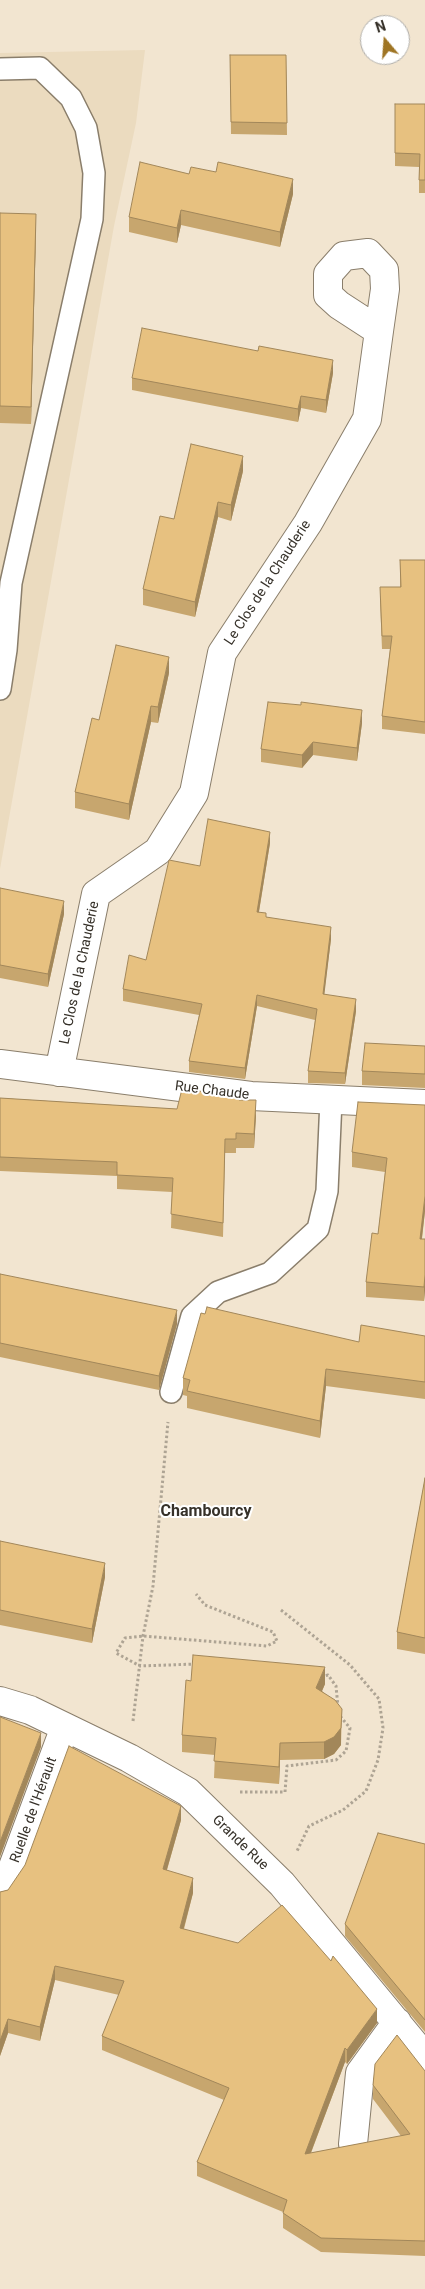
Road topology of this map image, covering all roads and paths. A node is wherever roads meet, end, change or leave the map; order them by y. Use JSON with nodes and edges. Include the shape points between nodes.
{"nodes":[{"id":1,"x":0,"y":69,"type":"edge"},
{"id":2,"x":379,"y":331,"type":"dead end"},
{"id":3,"x":6,"y":577,"type":"edge"},
{"id":4,"x":0,"y":689,"type":"edge"},
{"id":5,"x":0,"y":1064,"type":"edge"},
{"id":6,"x":60,"y":1072,"type":"junction"},
{"id":7,"x":331,"y":1100,"type":"junction"},
{"id":8,"x":425,"y":1104,"type":"edge"},
{"id":9,"x":171,"y":1392,"type":"joint"},
{"id":10,"x":196,"y":1594,"type":"dead end"},
{"id":11,"x":281,"y":1610,"type":"dead end"},
{"id":12,"x":143,"y":1636,"type":"junction"},
{"id":13,"x":199,"y":1664,"type":"edge"},
{"id":14,"x":140,"y":1666,"type":"junction"},
{"id":15,"x":313,"y":1678,"type":"edge"},
{"id":16,"x":0,"y":1701,"type":"edge"},
{"id":17,"x":65,"y":1727,"type":"junction"},
{"id":18,"x":129,"y":1758,"type":"junction"},
{"id":19,"x":188,"y":1792,"type":"junction"},
{"id":20,"x":282,"y":1884,"type":"junction"},
{"id":21,"x":0,"y":1891,"type":"edge"},
{"id":22,"x":396,"y":2022,"type":"junction"},
{"id":23,"x":425,"y":2057,"type":"edge"},
{"id":24,"x":353,"y":2144,"type":"edge"}],
"edges":[{"from":1,"to":3,"type":"lane","via":[[40,68],[71,98],[86,128],[94,173],[92,219]]},
{"from":2,"to":6,"type":"street","name":"Le Clos de la Chauderie","via":[[367,420],[308,524],[222,653],[194,793],[158,851],[96,894]]},
{"from":3,"to":4,"type":"lane","via":[[6,650]]},
{"from":5,"to":6,"type":"street","name":"Rue Chaude"},
{"from":6,"to":7,"type":"street","name":"Rue Chaude","via":[[251,1096]]},
{"from":7,"to":8,"type":"street","name":"Rue Chaude"},
{"from":7,"to":9,"type":"lane","via":[[327,1191],[318,1229],[270,1273],[218,1292],[192,1316]]},
{"from":9,"to":12,"type":"path","via":[[153,1586]]},
{"from":10,"to":12,"type":"path","via":[[205,1605],[273,1632],[277,1641],[267,1646]]},
{"from":11,"to":20,"type":"path","via":[[350,1665],[379,1699],[383,1728],[378,1760],[366,1791],[343,1810],[310,1826]]},
{"from":12,"to":14,"type":"path"},
{"from":12,"to":14,"type":"path","via":[[125,1638],[116,1653]]},
{"from":13,"to":14,"type":"path"},
{"from":14,"to":18,"type":"path"},
{"from":15,"to":19,"type":"path","via":[[328,1676],[336,1686],[339,1714],[350,1728],[346,1751],[336,1760],[286,1766],[285,1792]]},
{"from":16,"to":17,"type":"street","name":"Grande Rue","via":[[30,1710]]},
{"from":17,"to":18,"type":"street","name":"Grande Rue"},
{"from":17,"to":21,"type":"street","name":"Ruelle de l'Hérault","via":[[11,1872]]},
{"from":18,"to":19,"type":"street","name":"Grande Rue"},
{"from":19,"to":20,"type":"street","name":"Grande Rue"},
{"from":20,"to":22,"type":"street","name":"Grande Rue"},
{"from":22,"to":23,"type":"street","name":"Grande Rue"},
{"from":22,"to":24,"type":"street","via":[[360,2073]]}]}
